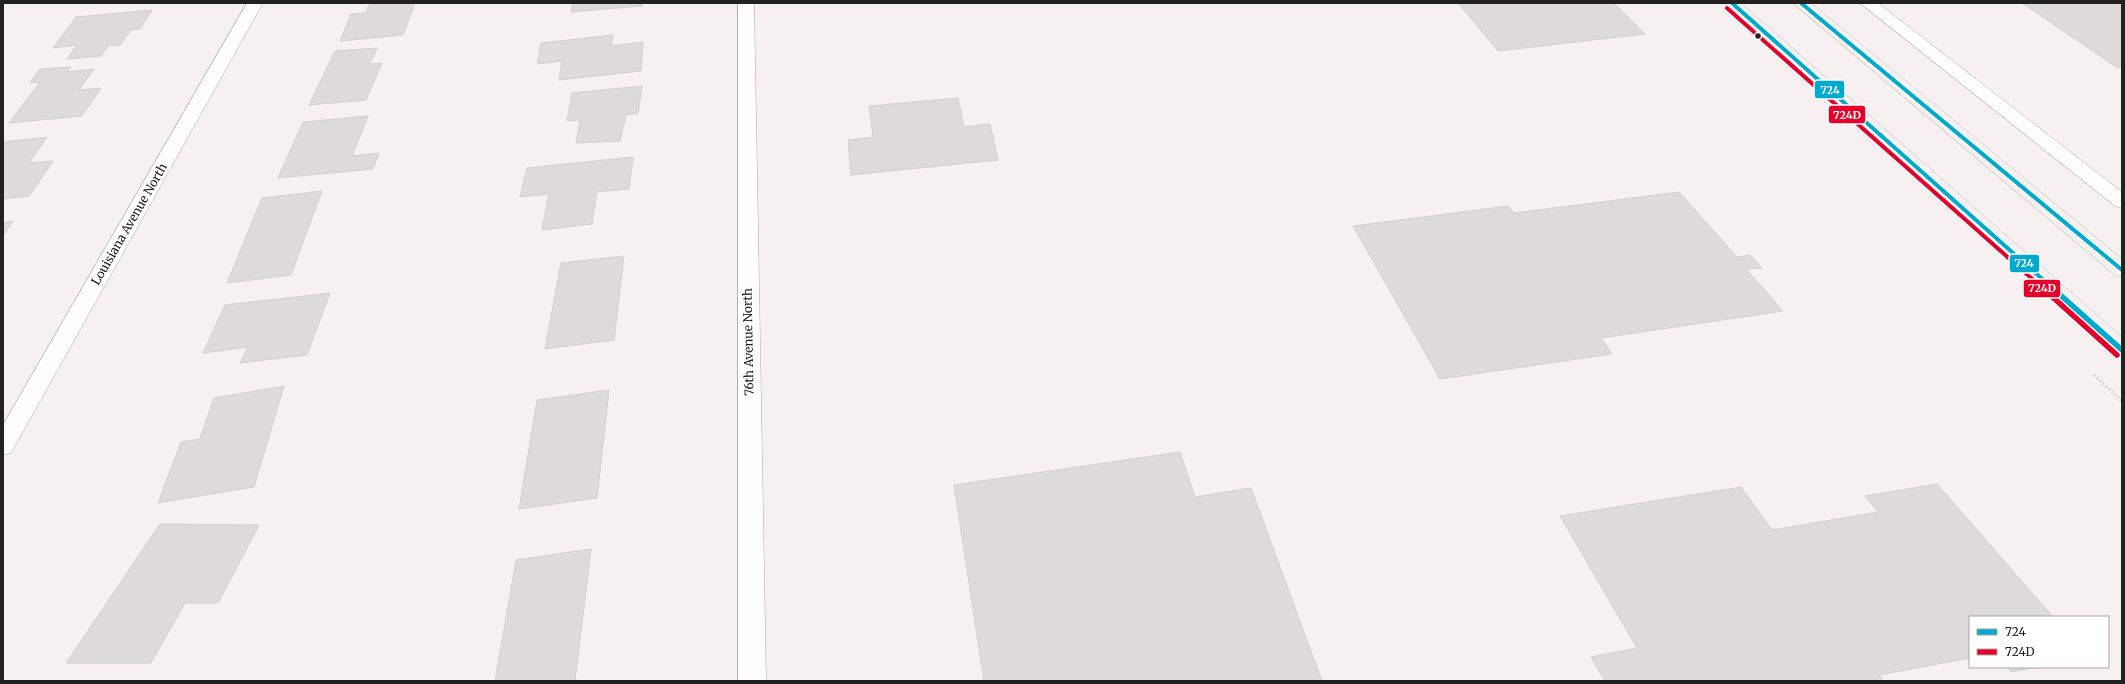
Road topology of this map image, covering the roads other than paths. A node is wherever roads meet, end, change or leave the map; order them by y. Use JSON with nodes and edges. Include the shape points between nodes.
{"nodes":[{"id":1,"x":255,"y":3,"type":"edge"},
{"id":2,"x":746,"y":3,"type":"edge"},
{"id":3,"x":1732,"y":3,"type":"edge"},
{"id":4,"x":1801,"y":3,"type":"edge"},
{"id":5,"x":1868,"y":3,"type":"edge"},
{"id":6,"x":2122,"y":202,"type":"edge"},
{"id":7,"x":2122,"y":270,"type":"edge"},
{"id":8,"x":2122,"y":350,"type":"edge"},
{"id":9,"x":3,"y":446,"type":"edge"},
{"id":10,"x":752,"y":681,"type":"edge"}],
"edges":[{"from":1,"to":9,"type":"street","name":"Louisiana Avenue North"},
{"from":2,"to":10,"type":"street","name":"76th Avenue North"},
{"from":3,"to":8,"type":"main road"},
{"from":4,"to":7,"type":"main road"},
{"from":5,"to":6,"type":"street"}]}
